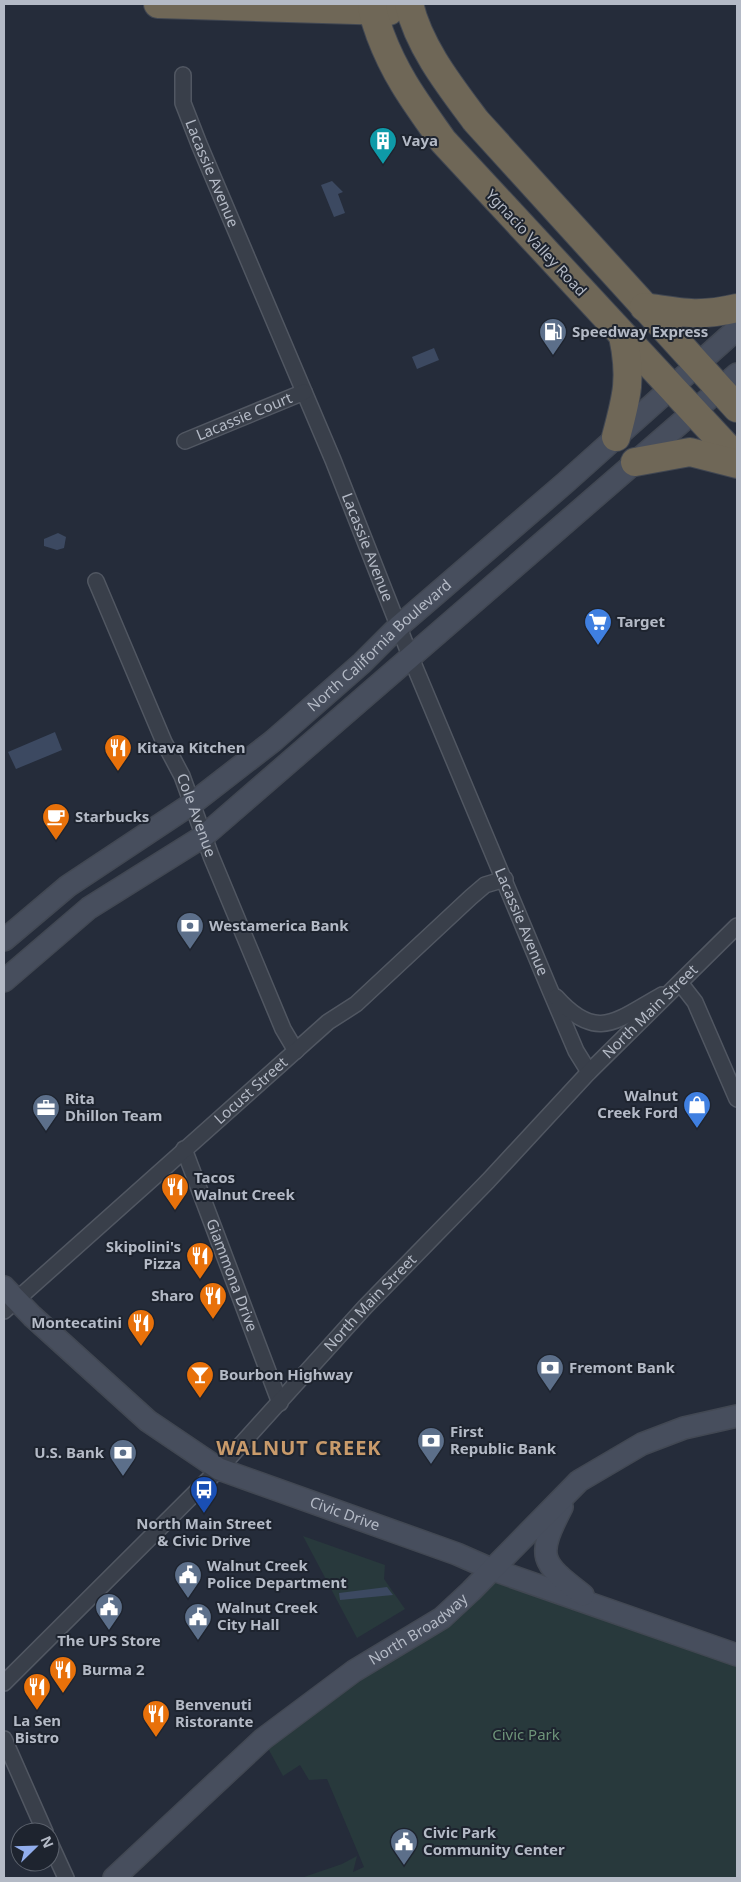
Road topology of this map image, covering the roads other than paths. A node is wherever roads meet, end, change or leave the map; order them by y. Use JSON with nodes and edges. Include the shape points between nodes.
{"nodes":[{"id":1,"x":158,"y":4,"type":"edge"},
{"id":2,"x":372,"y":7,"type":"edge"},
{"id":3,"x":410,"y":8,"type":"edge"},
{"id":4,"x":183,"y":75,"type":"dead end"},
{"id":5,"x":644,"y":307,"type":"junction"},
{"id":6,"x":737,"y":308,"type":"edge"},
{"id":7,"x":737,"y":329,"type":"edge"},
{"id":8,"x":623,"y":336,"type":"junction"},
{"id":9,"x":698,"y":364,"type":"junction"},
{"id":10,"x":672,"y":387,"type":"junction"},
{"id":11,"x":732,"y":390,"type":"edge"},
{"id":12,"x":304,"y":392,"type":"junction"},
{"id":13,"x":694,"y":411,"type":"junction"},
{"id":14,"x":616,"y":437,"type":"junction"},
{"id":15,"x":185,"y":441,"type":"dead end"},
{"id":16,"x":737,"y":458,"type":"edge"},
{"id":17,"x":635,"y":462,"type":"junction"},
{"id":18,"x":737,"y":464,"type":"edge"},
{"id":19,"x":96,"y":581,"type":"dead end"},
{"id":20,"x":399,"y":626,"type":"junction"},
{"id":21,"x":411,"y":658,"type":"junction"},
{"id":22,"x":193,"y":803,"type":"junction"},
{"id":23,"x":204,"y":836,"type":"junction"},
{"id":24,"x":505,"y":880,"type":"junction"},
{"id":25,"x":737,"y":926,"type":"edge"},
{"id":26,"x":4,"y":940,"type":"edge"},
{"id":27,"x":4,"y":981,"type":"edge"},
{"id":28,"x":681,"y":984,"type":"junction"},
{"id":29,"x":550,"y":990,"type":"junction"},
{"id":30,"x":296,"y":1050,"type":"junction"},
{"id":31,"x":589,"y":1072,"type":"junction"},
{"id":32,"x":737,"y":1099,"type":"edge"},
{"id":33,"x":184,"y":1149,"type":"junction"},
{"id":34,"x":8,"y":1300,"type":"edge"},
{"id":35,"x":280,"y":1403,"type":"junction"},
{"id":36,"x":737,"y":1416,"type":"edge"},
{"id":37,"x":218,"y":1469,"type":"junction"},
{"id":38,"x":572,"y":1486,"type":"junction"},
{"id":39,"x":491,"y":1569,"type":"junction"},
{"id":40,"x":599,"y":1607,"type":"junction"},
{"id":41,"x":737,"y":1655,"type":"edge"},
{"id":42,"x":4,"y":1683,"type":"edge"},
{"id":43,"x":4,"y":1739,"type":"edge"},
{"id":44,"x":41,"y":1822,"type":"edge"},
{"id":45,"x":60,"y":1865,"type":"edge"},
{"id":46,"x":66,"y":1878,"type":"edge"},
{"id":47,"x":114,"y":1878,"type":"edge"}],
"edges":[{"from":1,"to":2,"type":"highway"},
{"from":2,"to":3,"type":"highway"},
{"from":2,"to":8,"type":"highway","name":"Ygnacio Valley Road","via":[[402,83],[443,141]]},
{"from":3,"to":5,"type":"highway","via":[[441,73],[476,121]]},
{"from":4,"to":12,"type":"street","name":"Lacassie Avenue","via":[[183,104]]},
{"from":5,"to":6,"type":"highway","via":[[678,314]]},
{"from":5,"to":9,"type":"highway"},
{"from":7,"to":9,"type":"main road","name":"North California Boulevard"},
{"from":8,"to":10,"type":"highway","name":"Ygnacio Valley Road"},
{"from":8,"to":14,"type":"highway","via":[[629,386]]},
{"from":9,"to":10,"type":"main road","name":"North California Boulevard"},
{"from":9,"to":11,"type":"highway"},
{"from":10,"to":13,"type":"highway","name":"Ygnacio Valley Road"},
{"from":10,"to":14,"type":"main road","name":"North California Boulevard"},
{"from":11,"to":13,"type":"main road","name":"North California Boulevard"},
{"from":12,"to":15,"type":"street","name":"Lacassie Court"},
{"from":12,"to":20,"type":"street","name":"Lacassie Avenue"},
{"from":13,"to":16,"type":"highway","name":"Ygnacio Valley Road"},
{"from":13,"to":17,"type":"main road","name":"North California Boulevard"},
{"from":14,"to":20,"type":"main road","name":"North California Boulevard"},
{"from":17,"to":18,"type":"highway","via":[[690,452]]},
{"from":17,"to":21,"type":"main road","name":"North California Boulevard"},
{"from":19,"to":22,"type":"street","name":"Cole Avenue"},
{"from":20,"to":21,"type":"street","name":"Lacassie Avenue"},
{"from":20,"to":22,"type":"main road","name":"North California Boulevard","via":[[273,741]]},
{"from":21,"to":23,"type":"main road","name":"North California Boulevard"},
{"from":21,"to":24,"type":"street","name":"Lacassie Avenue"},
{"from":22,"to":23,"type":"street","name":"Cole Avenue"},
{"from":22,"to":26,"type":"main road","name":"North California Boulevard","via":[[68,886]]},
{"from":23,"to":27,"type":"main road","name":"North California Boulevard","via":[[90,908]]},
{"from":23,"to":30,"type":"street","name":"Cole Avenue","via":[[283,1029]]},
{"from":24,"to":29,"type":"street","name":"Lacassie Avenue"},
{"from":24,"to":30,"type":"street","name":"Locust Street","via":[[485,885],[476,892],[356,1004],[328,1022]]},
{"from":25,"to":28,"type":"street","name":"North Main Street"},
{"from":28,"to":29,"type":"street","via":[[622,1017],[597,1024],[578,1018]]},
{"from":28,"to":31,"type":"street","name":"North Main Street"},
{"from":28,"to":32,"type":"street","via":[[695,1002]]},
{"from":29,"to":31,"type":"street","name":"Lacassie Avenue","via":[[576,1051]]},
{"from":30,"to":33,"type":"street","name":"Locust Street"},
{"from":31,"to":35,"type":"street","name":"North Main Street","via":[[364,1307]]},
{"from":33,"to":34,"type":"street","name":"Locust Street"},
{"from":33,"to":35,"type":"street","name":"Giammona Drive"},
{"from":34,"to":37,"type":"main road","name":"Civic Drive","via":[[148,1421]]},
{"from":35,"to":37,"type":"street","name":"North Main Street"},
{"from":36,"to":38,"type":"main road","name":"North Broadway","via":[[684,1428],[642,1444]]},
{"from":37,"to":39,"type":"main road","name":"Civic Drive"},
{"from":37,"to":42,"type":"street","name":"North Main Street"},
{"from":38,"to":39,"type":"main road","name":"North Broadway"},
{"from":38,"to":40,"type":"main road","via":[[548,1534],[545,1553],[555,1573]]},
{"from":39,"to":40,"type":"main road","name":"Civic Drive"},
{"from":39,"to":47,"type":"main road","name":"North Broadway","via":[[442,1618],[354,1671],[263,1739]]},
{"from":40,"to":41,"type":"main road","name":"Civic Drive"},
{"from":43,"to":44,"type":"street"},
{"from":45,"to":46,"type":"street"}]}
